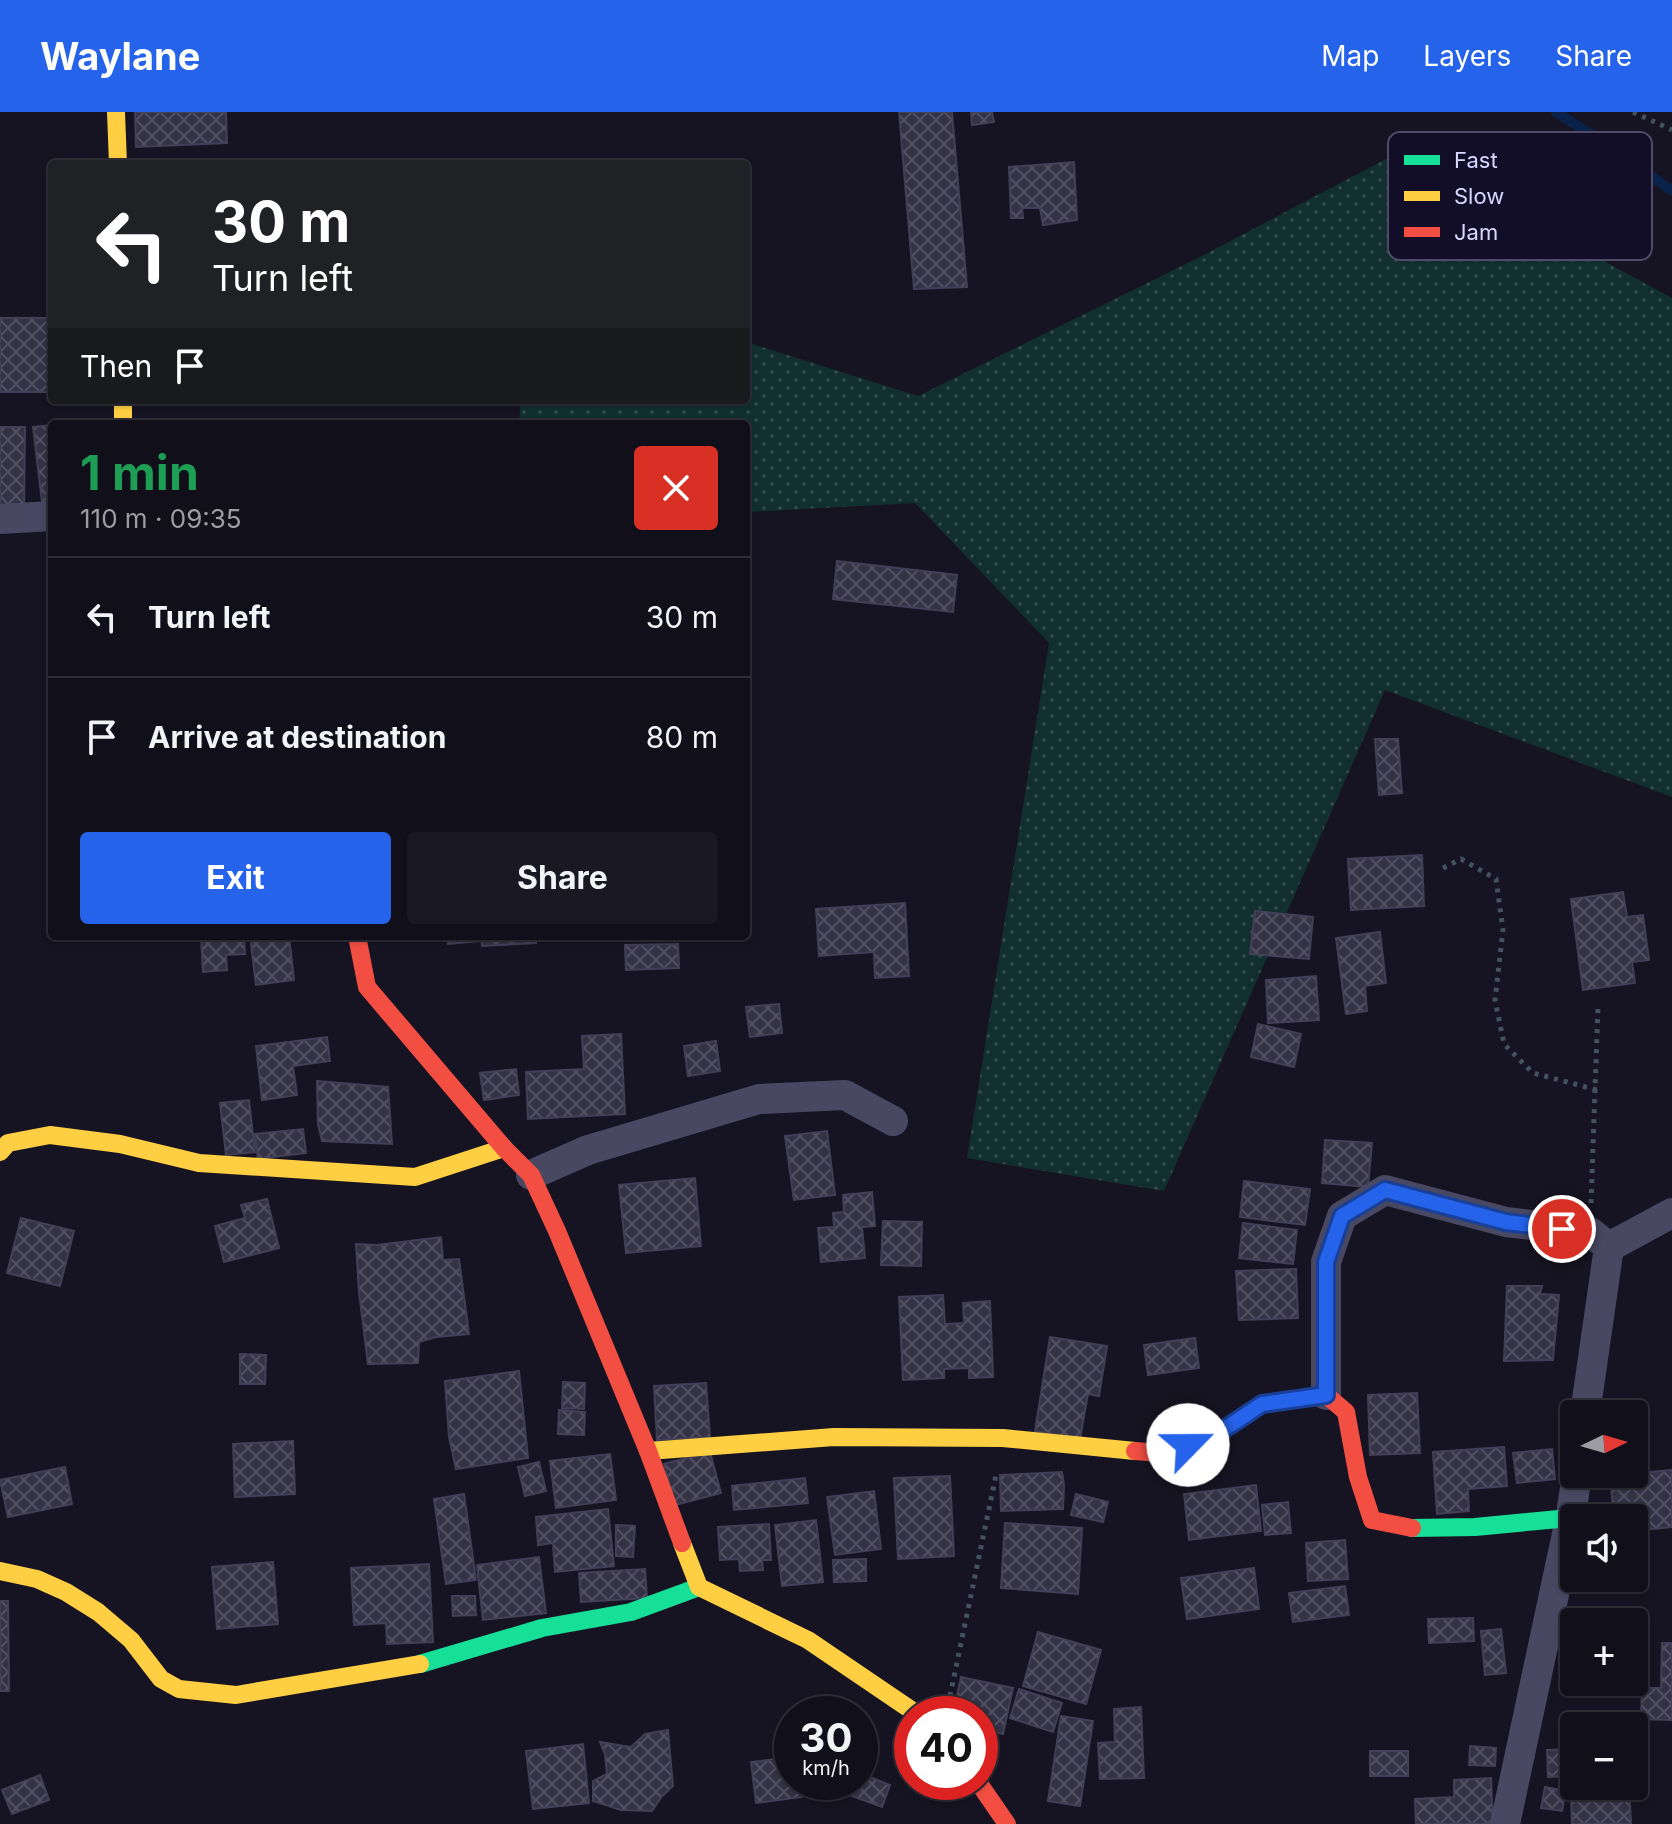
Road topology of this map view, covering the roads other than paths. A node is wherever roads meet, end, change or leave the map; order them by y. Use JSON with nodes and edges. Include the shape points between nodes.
{"nodes":[{"id":1,"x":116,"y":112,"type":"edge"},
{"id":2,"x":118,"y":160,"type":"edge"},
{"id":3,"x":48,"y":516,"type":"edge"},
{"id":4,"x":0,"y":519,"type":"edge"},
{"id":5,"x":358,"y":940,"type":"edge"},
{"id":6,"x":893,"y":1121,"type":"dead end"},
{"id":7,"x":504,"y":1148,"type":"junction"},
{"id":8,"x":0,"y":1152,"type":"edge"},
{"id":9,"x":531,"y":1175,"type":"junction"},
{"id":10,"x":1672,"y":1213,"type":"edge"},
{"id":11,"x":1600,"y":1240,"type":"junction"},
{"id":12,"x":1326,"y":1395,"type":"junction"},
{"id":13,"x":1586,"y":1400,"type":"edge"},
{"id":14,"x":648,"y":1451,"type":"junction"},
{"id":15,"x":1560,"y":1519,"type":"edge"},
{"id":16,"x":1560,"y":1566,"type":"edge"},
{"id":17,"x":0,"y":1571,"type":"edge"},
{"id":18,"x":699,"y":1587,"type":"junction"},
{"id":19,"x":894,"y":1698,"type":"edge"},
{"id":20,"x":990,"y":1800,"type":"edge"},
{"id":21,"x":1007,"y":1824,"type":"edge"},
{"id":22,"x":1505,"y":1824,"type":"edge"}],
"edges":[{"from":1,"to":2,"type":"street"},
{"from":3,"to":4,"type":"street"},
{"from":5,"to":7,"type":"street","via":[[367,987]]},
{"from":6,"to":9,"type":"street","via":[[845,1095],[759,1099],[588,1150]]},
{"from":7,"to":8,"type":"street","via":[[415,1177],[199,1163],[120,1144],[50,1135],[8,1143]]},
{"from":7,"to":9,"type":"street"},
{"from":9,"to":14,"type":"street"},
{"from":10,"to":11,"type":"street"},
{"from":11,"to":12,"type":"street","via":[[1385,1190],[1342,1216],[1326,1262]]},
{"from":11,"to":13,"type":"street"},
{"from":12,"to":14,"type":"street","via":[[1262,1404],[1214,1436],[1161,1453],[1003,1438],[834,1437]]},
{"from":12,"to":15,"type":"street","via":[[1346,1412],[1372,1520],[1409,1528]]},
{"from":14,"to":18,"type":"street"},
{"from":16,"to":22,"type":"street"},
{"from":17,"to":18,"type":"street","via":[[37,1579],[98,1612],[131,1640],[161,1679],[179,1689],[236,1695],[425,1663],[542,1628],[631,1612]]},
{"from":18,"to":19,"type":"street","via":[[808,1640]]},
{"from":20,"to":21,"type":"street"}]}
